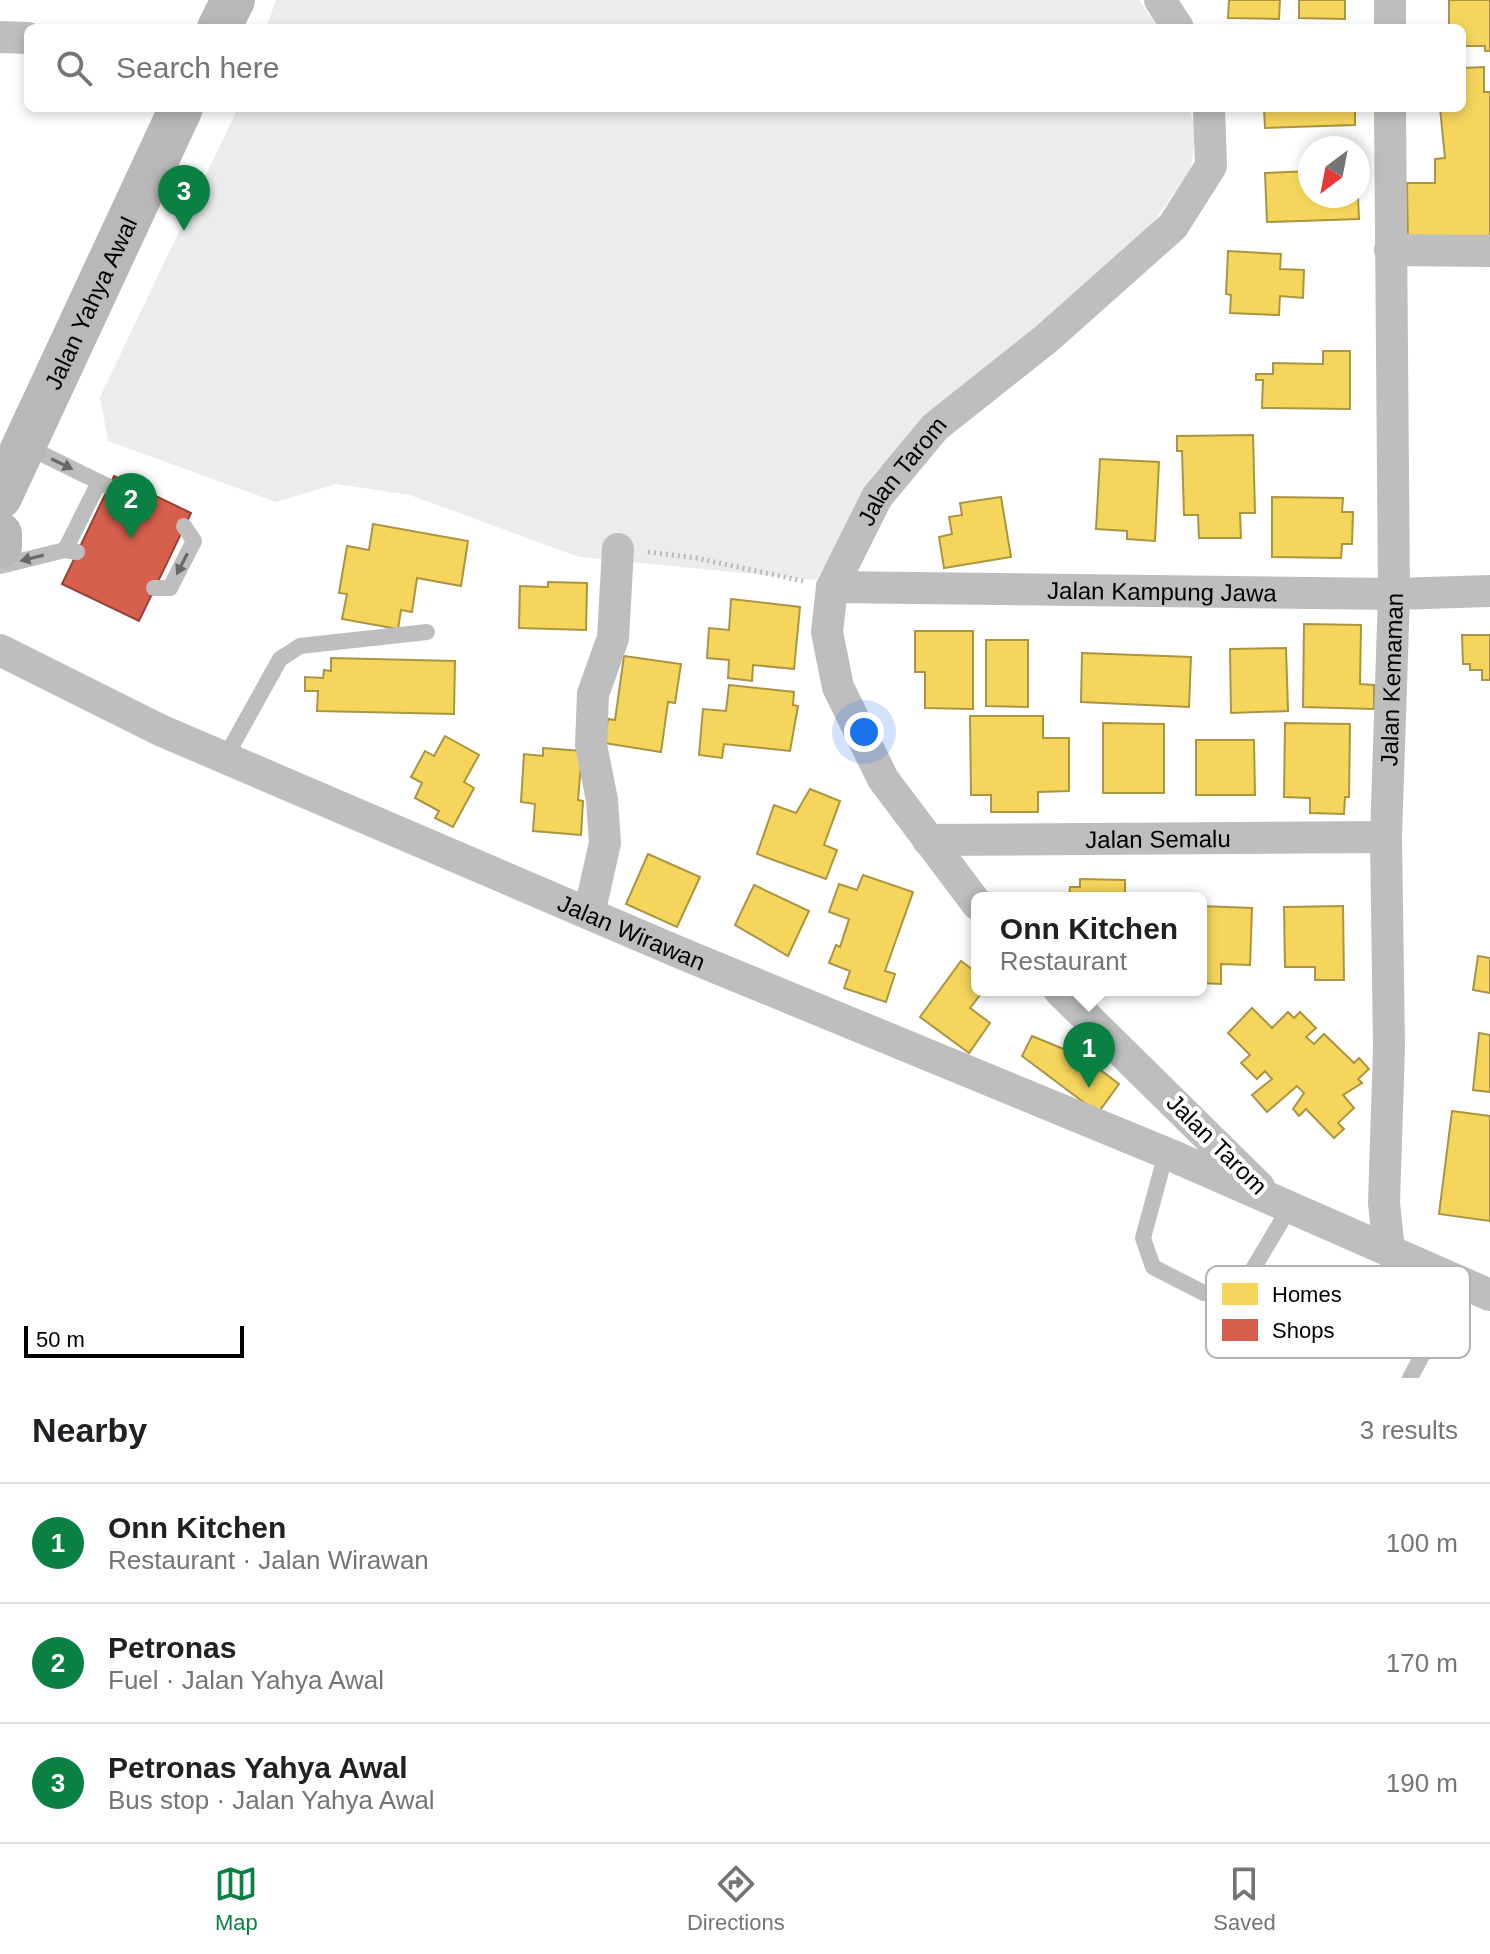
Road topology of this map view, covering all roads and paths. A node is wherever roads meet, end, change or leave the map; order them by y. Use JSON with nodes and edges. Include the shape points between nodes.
{"nodes":[{"id":1,"x":233,"y":0,"type":"edge"},
{"id":2,"x":1160,"y":0,"type":"edge"},
{"id":3,"x":1390,"y":0,"type":"edge"},
{"id":4,"x":221,"y":24,"type":"edge"},
{"id":5,"x":1175,"y":24,"type":"edge"},
{"id":6,"x":1390,"y":24,"type":"edge"},
{"id":7,"x":0,"y":37,"type":"edge"},
{"id":8,"x":24,"y":38,"type":"edge"},
{"id":9,"x":179,"y":112,"type":"edge"},
{"id":10,"x":1209,"y":112,"type":"edge"},
{"id":11,"x":1390,"y":112,"type":"edge"},
{"id":12,"x":1390,"y":250,"type":"junction"},
{"id":13,"x":1490,"y":251,"type":"edge"},
{"id":14,"x":26,"y":446,"type":"junction"},
{"id":15,"x":0,"y":497,"type":"edge"},
{"id":16,"x":184,"y":526,"type":"dead end"},
{"id":17,"x":0,"y":534,"type":"edge"},
{"id":18,"x":0,"y":546,"type":"edge"},
{"id":19,"x":618,"y":549,"type":"joint"},
{"id":20,"x":0,"y":566,"type":"edge"},
{"id":21,"x":832,"y":587,"type":"junction"},
{"id":22,"x":154,"y":588,"type":"dead end"},
{"id":23,"x":1490,"y":591,"type":"edge"},
{"id":24,"x":1394,"y":594,"type":"junction"},
{"id":25,"x":427,"y":632,"type":"dead end"},
{"id":26,"x":0,"y":650,"type":"edge"},
{"id":27,"x":225,"y":758,"type":"junction"},
{"id":28,"x":1386,"y":837,"type":"junction"},
{"id":29,"x":928,"y":840,"type":"junction"},
{"id":30,"x":971,"y":896,"type":"edge"},
{"id":31,"x":589,"y":914,"type":"junction"},
{"id":32,"x":1065,"y":996,"type":"edge"},
{"id":33,"x":1175,"y":1102,"type":"junction"},
{"id":34,"x":1166,"y":1153,"type":"junction"},
{"id":35,"x":1281,"y":1203,"type":"junction"},
{"id":36,"x":1389,"y":1251,"type":"junction"},
{"id":37,"x":1252,"y":1266,"type":"edge"},
{"id":38,"x":1423,"y":1266,"type":"edge"},
{"id":39,"x":1206,"y":1293,"type":"edge"},
{"id":40,"x":1425,"y":1358,"type":"edge"},
{"id":41,"x":1410,"y":1378,"type":"edge"}],
"edges":[{"from":1,"to":4,"type":"main road"},
{"from":2,"to":5,"type":"street"},
{"from":3,"to":6,"type":"street"},
{"from":7,"to":8,"type":"street"},
{"from":9,"to":14,"type":"main road","name":"Jalan Yahya Awal"},
{"from":10,"to":21,"type":"street","name":"Jalan Tarom","via":[[1211,166],[1173,226],[1046,339],[935,427],[877,497]]},
{"from":11,"to":12,"type":"street","name":"Jalan Kemaman"},
{"from":12,"to":13,"type":"street"},
{"from":12,"to":24,"type":"street","name":"Jalan Kemaman"},
{"from":14,"to":15,"type":"main road","name":"Jalan Yahya Awal"},
{"from":14,"to":20,"type":"lane","one_way":true,"via":[[104,484],[71,551]]},
{"from":16,"to":22,"type":"lane","one_way":true,"via":[[194,541],[170,588]]},
{"from":17,"to":18,"type":"main road"},
{"from":19,"to":21,"type":"path","via":[[696,558]]},
{"from":19,"to":31,"type":"street","via":[[613,638],[593,694],[591,745],[605,843]]},
{"from":21,"to":24,"type":"street","name":"Jalan Kampung Jawa"},
{"from":21,"to":29,"type":"street","name":"Jalan Tarom","via":[[827,632],[838,687],[883,779]]},
{"from":23,"to":24,"type":"street","name":"Jalan Kampung Jawa"},
{"from":24,"to":28,"type":"street","name":"Jalan Kemaman"},
{"from":25,"to":27,"type":"lane","via":[[300,646],[280,659]]},
{"from":26,"to":27,"type":"street","name":"Jalan Wirawan"},
{"from":27,"to":31,"type":"street","name":"Jalan Wirawan"},
{"from":28,"to":29,"type":"street","name":"Jalan Semalu"},
{"from":28,"to":36,"type":"street","name":"Jalan Kemaman","via":[[1389,1048],[1384,1203]]},
{"from":29,"to":30,"type":"street","name":"Jalan Tarom"},
{"from":31,"to":34,"type":"street","name":"Jalan Wirawan"},
{"from":32,"to":33,"type":"street","name":"Jalan Tarom"},
{"from":33,"to":34,"type":"street","via":[[1177,1124]]},
{"from":33,"to":35,"type":"street","name":"Jalan Tarom"},
{"from":34,"to":35,"type":"street","name":"Jalan Wirawan"},
{"from":34,"to":39,"type":"lane","via":[[1143,1238],[1153,1267]]},
{"from":35,"to":36,"type":"street","name":"Jalan Tarom"},
{"from":35,"to":37,"type":"lane"},
{"from":36,"to":38,"type":"street","name":"Jalan Tarom"},
{"from":40,"to":41,"type":"lane"}]}
